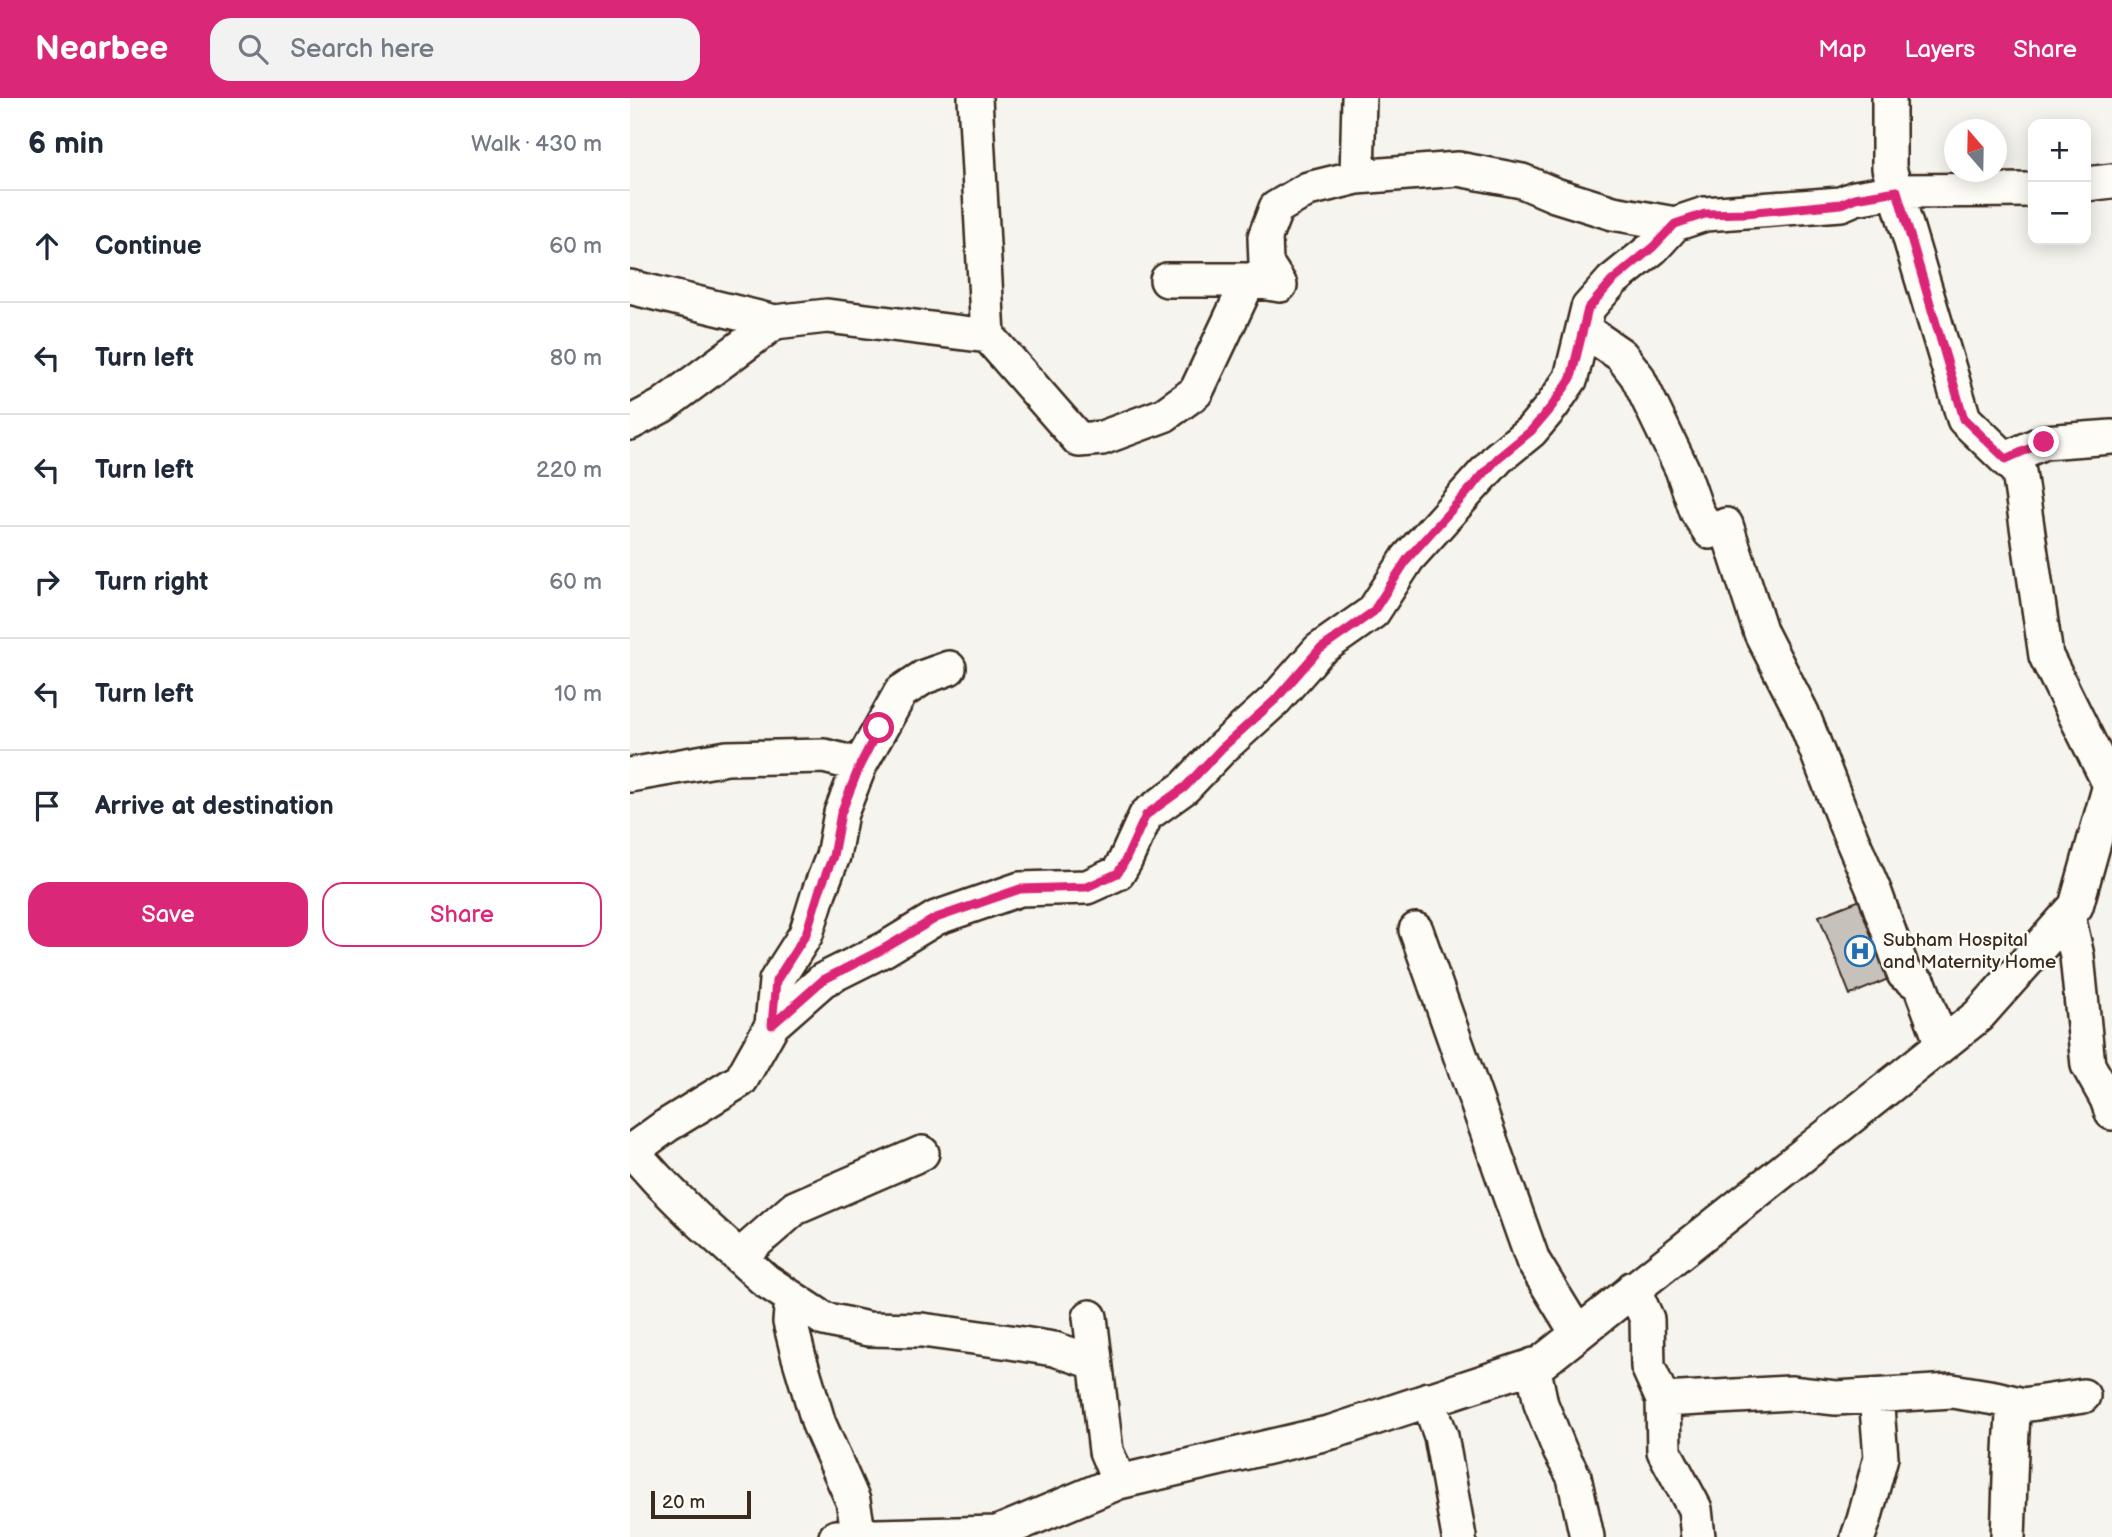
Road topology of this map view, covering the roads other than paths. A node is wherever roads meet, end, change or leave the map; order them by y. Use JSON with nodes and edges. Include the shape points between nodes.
{"nodes":[{"id":1,"x":975,"y":98,"type":"edge"},
{"id":2,"x":1359,"y":98,"type":"edge"},
{"id":3,"x":1889,"y":98,"type":"edge"},
{"id":4,"x":1357,"y":177,"type":"junction"},
{"id":5,"x":2112,"y":181,"type":"edge"},
{"id":6,"x":2091,"y":183,"type":"edge"},
{"id":7,"x":2028,"y":190,"type":"edge"},
{"id":8,"x":1897,"y":191,"type":"junction"},
{"id":9,"x":1675,"y":224,"type":"junction"},
{"id":10,"x":1167,"y":279,"type":"dead end"},
{"id":11,"x":1249,"y":280,"type":"junction"},
{"id":12,"x":630,"y":288,"type":"edge"},
{"id":13,"x":775,"y":322,"type":"junction"},
{"id":14,"x":1583,"y":329,"type":"junction"},
{"id":15,"x":988,"y":336,"type":"junction"},
{"id":16,"x":630,"y":423,"type":"edge"},
{"id":17,"x":2112,"y":438,"type":"edge"},
{"id":18,"x":2006,"y":459,"type":"junction"},
{"id":19,"x":949,"y":668,"type":"dead end"},
{"id":20,"x":860,"y":765,"type":"junction"},
{"id":21,"x":630,"y":775,"type":"edge"},
{"id":22,"x":2111,"y":781,"type":"edge"},
{"id":23,"x":2068,"y":916,"type":"junction"},
{"id":24,"x":1416,"y":930,"type":"dead end"},
{"id":25,"x":772,"y":1025,"type":"junction"},
{"id":26,"x":1942,"y":1044,"type":"junction"},
{"id":27,"x":2112,"y":1113,"type":"edge"},
{"id":28,"x":922,"y":1153,"type":"dead end"},
{"id":29,"x":633,"y":1159,"type":"edge"},
{"id":30,"x":739,"y":1257,"type":"junction"},
{"id":31,"x":1633,"y":1288,"type":"junction"},
{"id":32,"x":792,"y":1298,"type":"junction"},
{"id":33,"x":1090,"y":1317,"type":"dead end"},
{"id":34,"x":1577,"y":1333,"type":"junction"},
{"id":35,"x":1094,"y":1362,"type":"junction"},
{"id":36,"x":1533,"y":1365,"type":"junction"},
{"id":37,"x":1876,"y":1396,"type":"junction"},
{"id":38,"x":2083,"y":1396,"type":"dead end"},
{"id":39,"x":1428,"y":1399,"type":"junction"},
{"id":40,"x":1663,"y":1400,"type":"junction"},
{"id":41,"x":2014,"y":1403,"type":"junction"},
{"id":42,"x":1119,"y":1482,"type":"junction"},
{"id":43,"x":867,"y":1536,"type":"edge"},
{"id":44,"x":1459,"y":1537,"type":"edge"},
{"id":45,"x":1587,"y":1537,"type":"edge"},
{"id":46,"x":1698,"y":1537,"type":"edge"},
{"id":47,"x":1858,"y":1537,"type":"edge"},
{"id":48,"x":2008,"y":1537,"type":"edge"}],
"edges":[{"from":1,"to":15,"type":"street"},
{"from":2,"to":4,"type":"street"},
{"from":3,"to":8,"type":"street","via":[[1889,168]]},
{"from":4,"to":9,"type":"street","via":[[1458,169],[1522,181],[1613,213]]},
{"from":4,"to":11,"type":"street","via":[[1308,189],[1276,208],[1265,237],[1266,263],[1280,285]]},
{"from":5,"to":6,"type":"street"},
{"from":7,"to":8,"type":"street"},
{"from":8,"to":9,"type":"street","via":[[1841,204],[1705,214]]},
{"from":8,"to":18,"type":"street","via":[[1964,419]]},
{"from":9,"to":14,"type":"street","via":[[1612,281],[1588,309]]},
{"from":10,"to":11,"type":"street"},
{"from":11,"to":15,"type":"street","via":[[1196,391],[1164,415],[1102,438],[1079,440]]},
{"from":12,"to":13,"type":"street"},
{"from":13,"to":15,"type":"street","via":[[827,316]]},
{"from":13,"to":16,"type":"street","via":[[662,406]]},
{"from":14,"to":25,"type":"street","via":[[1571,378],[1531,431],[1498,458],[1408,558],[1373,612],[1319,650],[1275,700],[1185,787],[1146,815],[1118,873],[1087,887],[1020,889],[936,918],[823,980]]},
{"from":14,"to":26,"type":"street","via":[[1621,355],[1637,376],[1710,533],[1726,526],[1761,633],[1802,713],[1904,974],[1920,985]]},
{"from":17,"to":18,"type":"street","via":[[2044,442]]},
{"from":18,"to":22,"type":"street","via":[[2020,472],[2046,656]]},
{"from":19,"to":20,"type":"street","via":[[901,692]]},
{"from":20,"to":21,"type":"street","via":[[824,756],[738,758]]},
{"from":20,"to":25,"type":"street","via":[[806,934],[776,981]]},
{"from":22,"to":23,"type":"street","via":[[2076,906]]},
{"from":23,"to":26,"type":"street","via":[[1978,1016]]},
{"from":23,"to":27,"type":"street","via":[[2077,956],[2088,1065]]},
{"from":24,"to":34,"type":"street","via":[[1533,1261]]},
{"from":25,"to":29,"type":"street","via":[[741,1080],[666,1126]]},
{"from":26,"to":31,"type":"street"},
{"from":28,"to":30,"type":"street","via":[[795,1208]]},
{"from":29,"to":30,"type":"street"},
{"from":30,"to":32,"type":"street"},
{"from":31,"to":34,"type":"street"},
{"from":31,"to":40,"type":"street","via":[[1647,1319],[1648,1367]]},
{"from":32,"to":35,"type":"street","via":[[824,1319],[868,1329],[1010,1342]]},
{"from":32,"to":43,"type":"street","via":[[790,1322],[819,1424]]},
{"from":33,"to":35,"type":"street"},
{"from":34,"to":36,"type":"street"},
{"from":35,"to":42,"type":"street","via":[[1107,1451]]},
{"from":36,"to":39,"type":"street"},
{"from":36,"to":45,"type":"street","via":[[1542,1404],[1574,1477]]},
{"from":37,"to":40,"type":"street","via":[[1790,1393]]},
{"from":37,"to":41,"type":"street","via":[[1952,1391]]},
{"from":37,"to":47,"type":"street","via":[[1881,1457]]},
{"from":38,"to":41,"type":"street"},
{"from":39,"to":42,"type":"street","via":[[1332,1432]]},
{"from":39,"to":44,"type":"street","via":[[1441,1436]]},
{"from":40,"to":46,"type":"street","via":[[1664,1451],[1695,1508]]},
{"from":41,"to":48,"type":"street"},
{"from":42,"to":43,"type":"street","via":[[997,1532]]}]}
